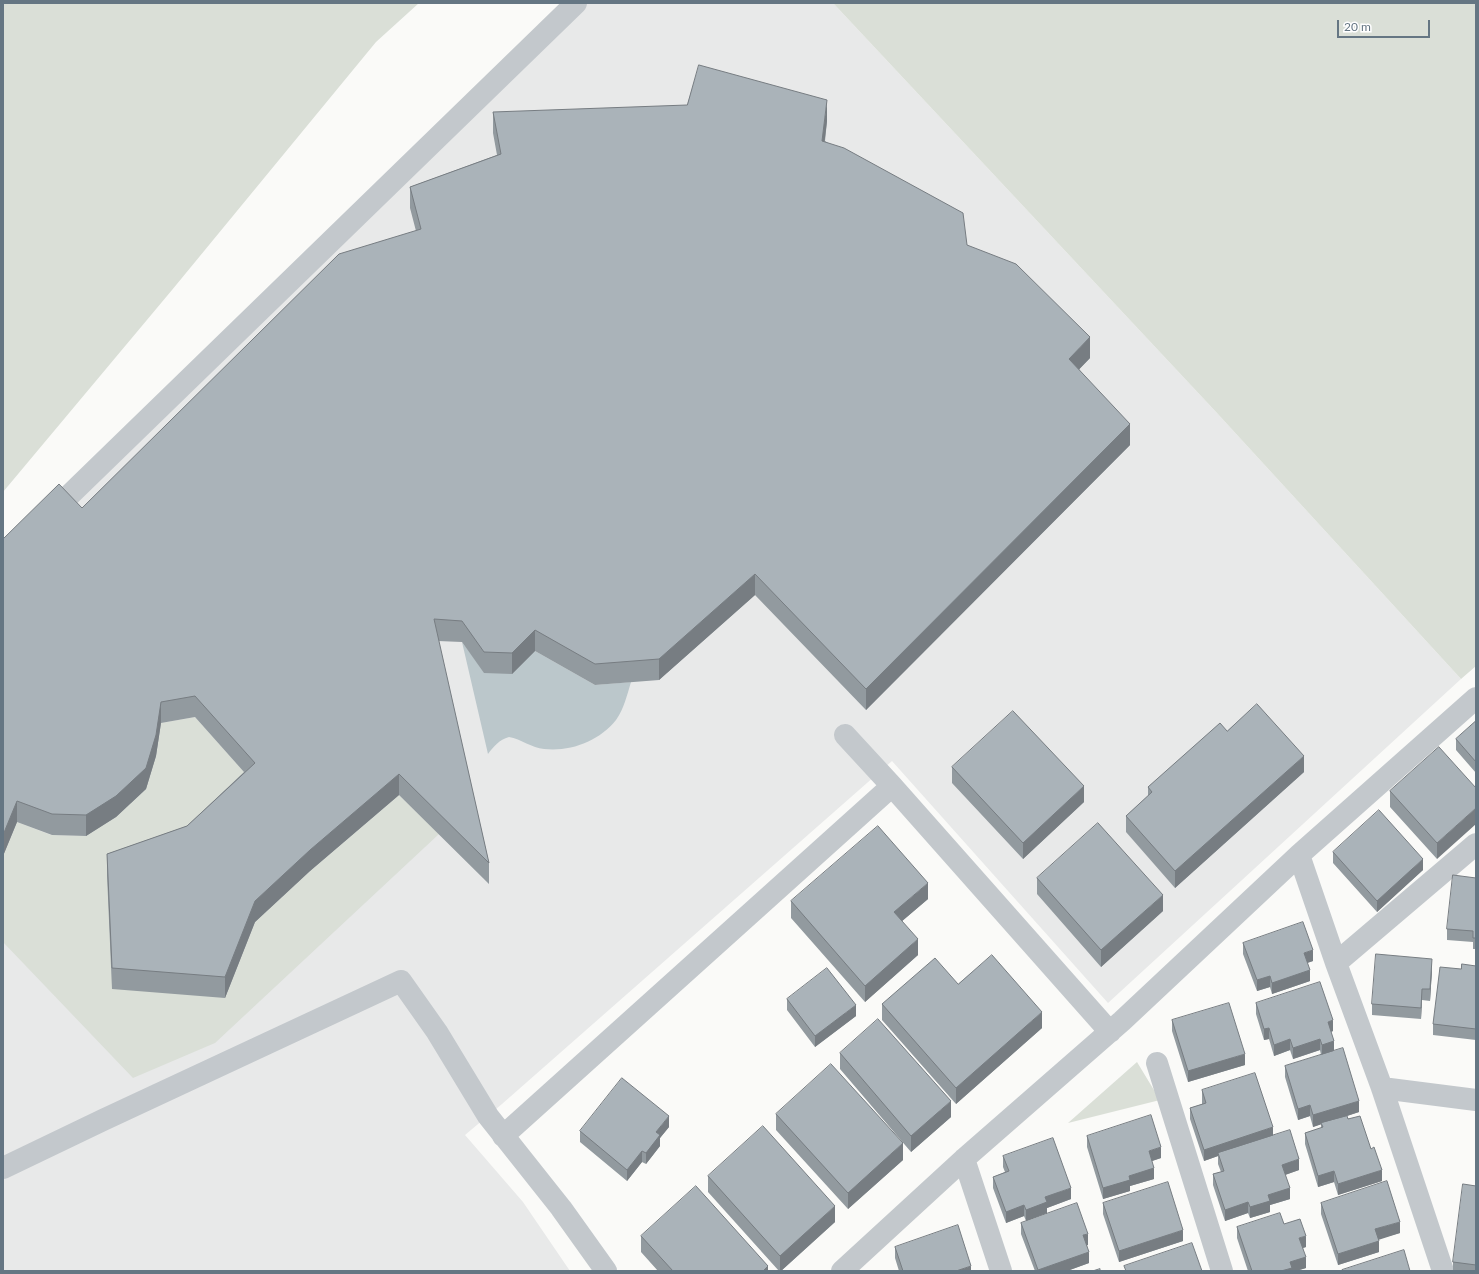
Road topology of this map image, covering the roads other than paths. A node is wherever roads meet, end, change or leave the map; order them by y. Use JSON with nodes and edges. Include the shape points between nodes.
{"nodes":[{"id":1,"x":576,"y":3,"type":"edge"},
{"id":2,"x":37,"y":527,"type":"edge"},
{"id":3,"x":1476,"y":698,"type":"edge"},
{"id":4,"x":845,"y":734,"type":"dead end"},
{"id":5,"x":892,"y":786,"type":"junction"},
{"id":6,"x":1476,"y":844,"type":"edge"},
{"id":7,"x":1299,"y":855,"type":"junction"},
{"id":8,"x":1336,"y":963,"type":"junction"},
{"id":9,"x":1110,"y":1032,"type":"junction"},
{"id":10,"x":1157,"y":1063,"type":"dead end"},
{"id":11,"x":1382,"y":1088,"type":"junction"},
{"id":12,"x":1476,"y":1100,"type":"edge"},
{"id":13,"x":504,"y":1136,"type":"junction"},
{"id":14,"x":964,"y":1159,"type":"junction"},
{"id":15,"x":3,"y":1168,"type":"edge"},
{"id":16,"x":606,"y":1271,"type":"edge"},
{"id":17,"x":842,"y":1271,"type":"edge"},
{"id":18,"x":1001,"y":1271,"type":"edge"},
{"id":19,"x":1222,"y":1271,"type":"edge"},
{"id":20,"x":1443,"y":1271,"type":"edge"}],
"edges":[{"from":1,"to":2,"type":"street"},
{"from":3,"to":7,"type":"street"},
{"from":4,"to":5,"type":"street"},
{"from":5,"to":9,"type":"street"},
{"from":5,"to":13,"type":"street"},
{"from":6,"to":8,"type":"street"},
{"from":7,"to":8,"type":"street"},
{"from":7,"to":9,"type":"street"},
{"from":8,"to":11,"type":"street"},
{"from":9,"to":14,"type":"street"},
{"from":10,"to":19,"type":"street"},
{"from":11,"to":12,"type":"street"},
{"from":11,"to":20,"type":"street"},
{"from":13,"to":15,"type":"street","via":[[488,1116],[437,1032],[402,981]]},
{"from":13,"to":16,"type":"street","via":[[561,1208]]},
{"from":14,"to":17,"type":"street"},
{"from":14,"to":18,"type":"street"}]}
